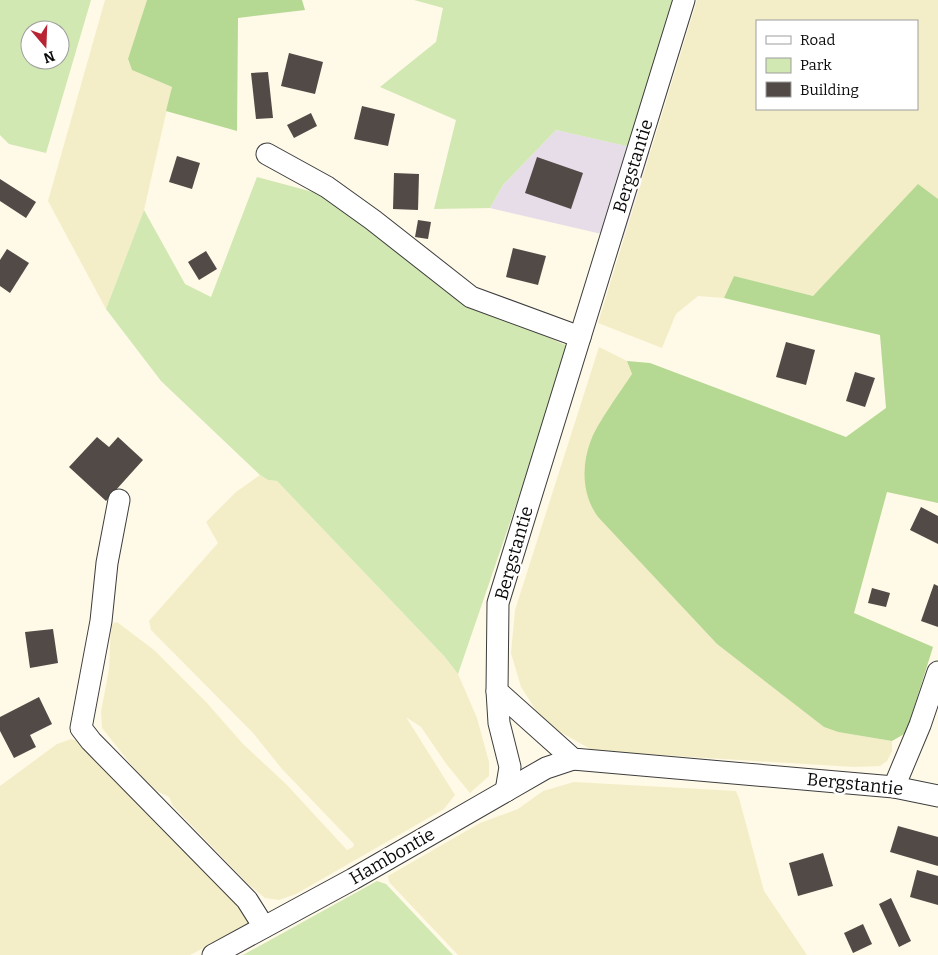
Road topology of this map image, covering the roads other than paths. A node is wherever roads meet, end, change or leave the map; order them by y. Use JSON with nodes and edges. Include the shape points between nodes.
{"nodes":[{"id":1,"x":684,"y":0,"type":"edge"},
{"id":2,"x":267,"y":154,"type":"dead end"},
{"id":3,"x":580,"y":337,"type":"junction"},
{"id":4,"x":119,"y":500,"type":"dead end"},
{"id":5,"x":938,"y":672,"type":"edge"},
{"id":6,"x":498,"y":691,"type":"junction"},
{"id":7,"x":573,"y":759,"type":"junction"},
{"id":8,"x":894,"y":786,"type":"junction"},
{"id":9,"x":506,"y":791,"type":"junction"},
{"id":10,"x":938,"y":796,"type":"edge"},
{"id":11,"x":264,"y":927,"type":"junction"},
{"id":12,"x":212,"y":955,"type":"edge"}],
"edges":[{"from":1,"to":3,"type":"street","name":"Bergstantie"},
{"from":2,"to":3,"type":"street","via":[[327,187],[471,297]]},
{"from":3,"to":6,"type":"street","name":"Bergstantie","via":[[498,602]]},
{"from":4,"to":11,"type":"street","via":[[107,563],[102,622],[81,728],[247,900]]},
{"from":5,"to":8,"type":"street"},
{"from":6,"to":7,"type":"street"},
{"from":6,"to":9,"type":"street","name":"Bergstantie","via":[[499,723],[510,767]]},
{"from":7,"to":8,"type":"street","name":"Bergstantie"},
{"from":7,"to":9,"type":"street","name":"Hambontie","via":[[546,768]]},
{"from":8,"to":10,"type":"street","name":"Bergstantie"},
{"from":9,"to":11,"type":"street","name":"Hambontie"},
{"from":11,"to":12,"type":"street","name":"Hambontie"}]}
